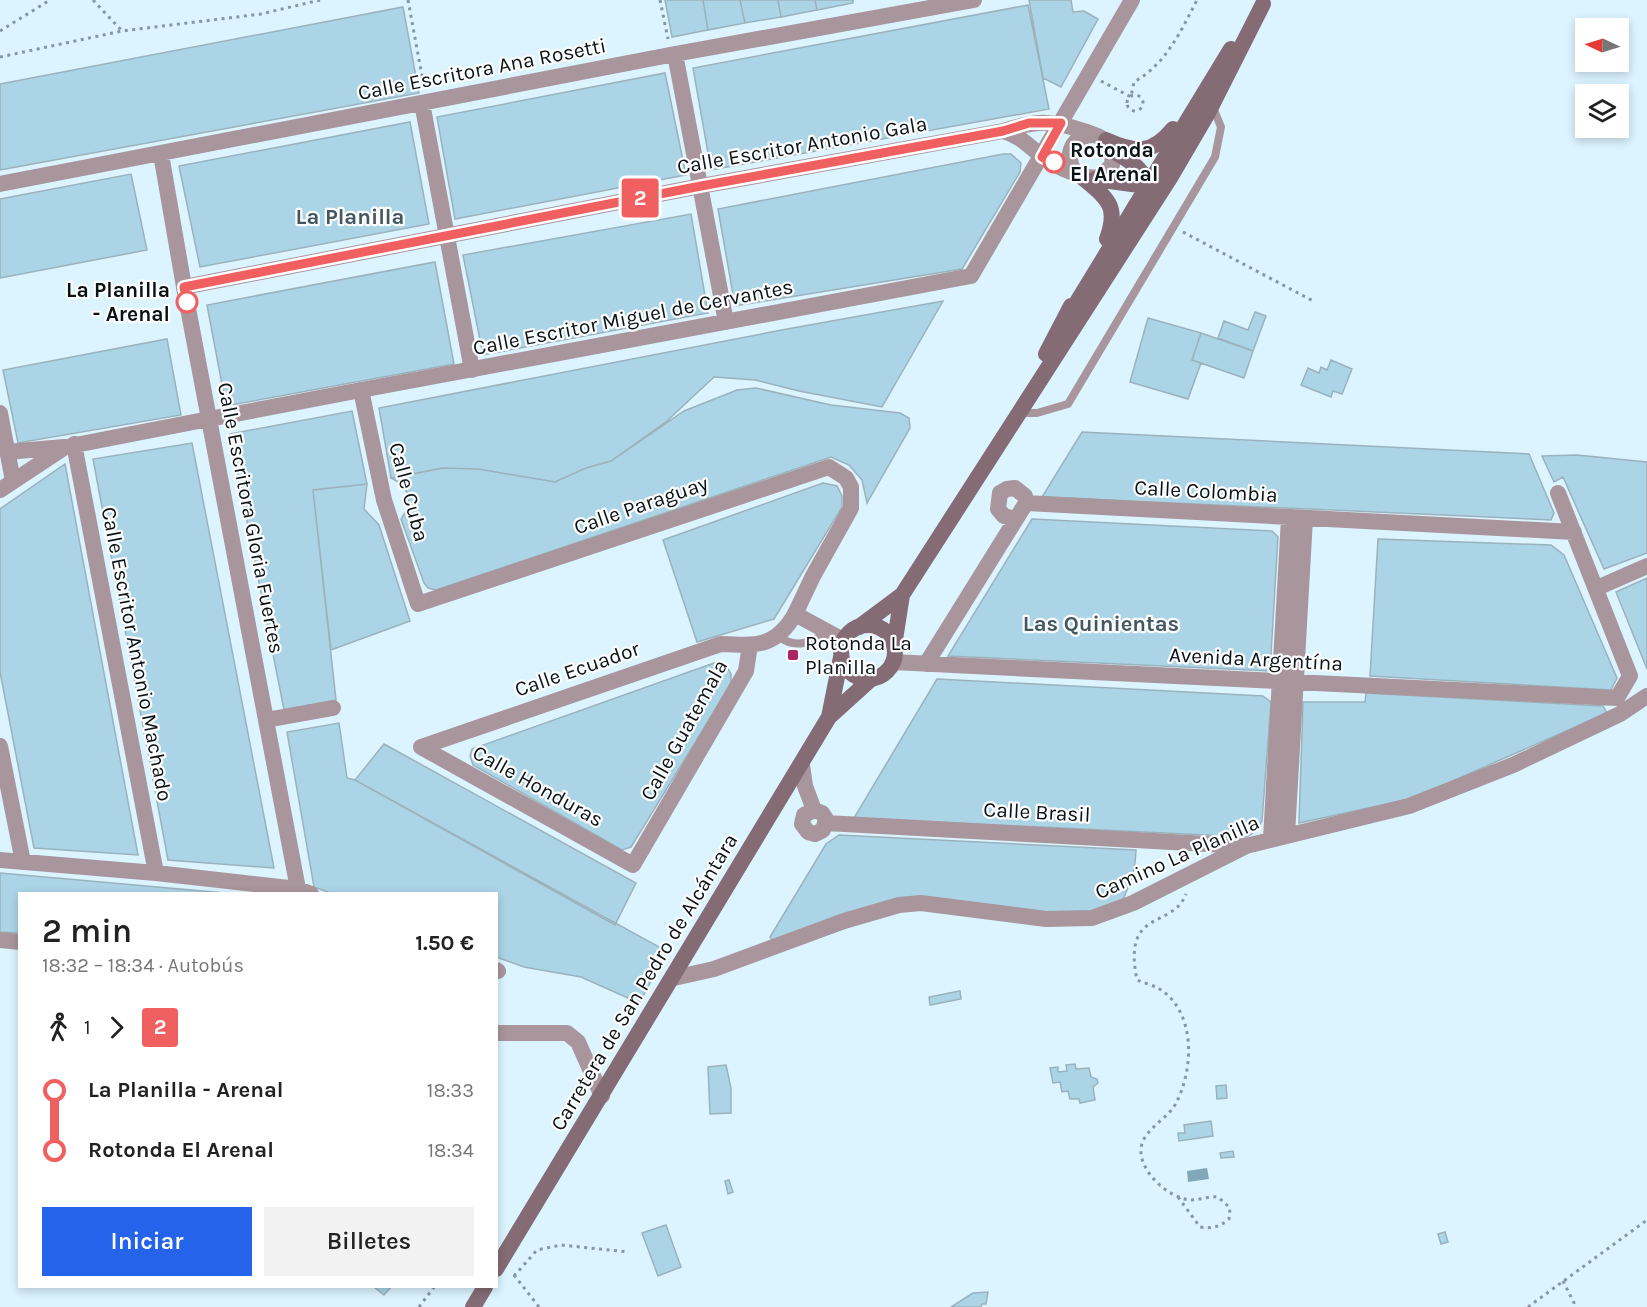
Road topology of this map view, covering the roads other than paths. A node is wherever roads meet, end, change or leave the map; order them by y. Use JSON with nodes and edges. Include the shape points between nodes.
{"nodes":[{"id":1,"x":974,"y":0,"type":"edge"},
{"id":2,"x":1131,"y":0,"type":"edge"},
{"id":3,"x":1265,"y":2,"type":"edge"},
{"id":4,"x":673,"y":55,"type":"junction"},
{"id":5,"x":424,"y":103,"type":"junction"},
{"id":6,"x":1208,"y":103,"type":"junction"},
{"id":7,"x":1061,"y":123,"type":"junction"},
{"id":8,"x":1003,"y":131,"type":"junction"},
{"id":9,"x":1105,"y":142,"type":"junction"},
{"id":10,"x":161,"y":154,"type":"junction"},
{"id":11,"x":1042,"y":157,"type":"junction"},
{"id":12,"x":1085,"y":176,"type":"junction"},
{"id":13,"x":0,"y":184,"type":"edge"},
{"id":14,"x":1148,"y":184,"type":"junction"},
{"id":15,"x":701,"y":186,"type":"junction"},
{"id":16,"x":448,"y":236,"type":"junction"},
{"id":17,"x":184,"y":287,"type":"junction"},
{"id":18,"x":1094,"y":297,"type":"junction"},
{"id":19,"x":726,"y":322,"type":"junction"},
{"id":20,"x":1046,"y":354,"type":"junction"},
{"id":21,"x":472,"y":370,"type":"junction"},
{"id":22,"x":361,"y":390,"type":"junction"},
{"id":23,"x":0,"y":413,"type":"edge"},
{"id":24,"x":1018,"y":413,"type":"junction"},
{"id":25,"x":209,"y":419,"type":"junction"},
{"id":26,"x":69,"y":446,"type":"junction"},
{"id":27,"x":7,"y":452,"type":"junction"},
{"id":28,"x":986,"y":463,"type":"junction"},
{"id":29,"x":7,"y":485,"type":"edge"},
{"id":30,"x":1558,"y":493,"type":"dead end"},
{"id":31,"x":1026,"y":503,"type":"junction"},
{"id":32,"x":1015,"y":519,"type":"junction"},
{"id":33,"x":1297,"y":519,"type":"junction"},
{"id":34,"x":1574,"y":532,"type":"junction"},
{"id":35,"x":1647,"y":566,"type":"edge"},
{"id":36,"x":1597,"y":588,"type":"junction"},
{"id":37,"x":902,"y":595,"type":"junction"},
{"id":38,"x":418,"y":604,"type":"joint"},
{"id":39,"x":795,"y":614,"type":"junction"},
{"id":40,"x":859,"y":627,"type":"junction"},
{"id":41,"x":778,"y":636,"type":"junction"},
{"id":42,"x":838,"y":643,"type":"junction"},
{"id":43,"x":750,"y":645,"type":"junction"},
{"id":44,"x":894,"y":654,"type":"junction"},
{"id":45,"x":926,"y":664,"type":"junction"},
{"id":46,"x":871,"y":679,"type":"junction"},
{"id":47,"x":1287,"y":682,"type":"junction"},
{"id":48,"x":1647,"y":696,"type":"edge"},
{"id":49,"x":1619,"y":706,"type":"junction"},
{"id":50,"x":333,"y":708,"type":"dead end"},
{"id":51,"x":829,"y":717,"type":"junction"},
{"id":52,"x":266,"y":720,"type":"junction"},
{"id":53,"x":0,"y":746,"type":"edge"},
{"id":54,"x":421,"y":747,"type":"joint"},
{"id":55,"x":802,"y":765,"type":"junction"},
{"id":56,"x":1279,"y":837,"type":"junction"},
{"id":57,"x":1246,"y":846,"type":"junction"},
{"id":58,"x":0,"y":860,"type":"edge"},
{"id":59,"x":23,"y":862,"type":"junction"},
{"id":60,"x":633,"y":864,"type":"joint"},
{"id":61,"x":156,"y":873,"type":"junction"},
{"id":62,"x":304,"y":891,"type":"edge"},
{"id":63,"x":0,"y":940,"type":"edge"},
{"id":64,"x":18,"y":942,"type":"edge"},
{"id":65,"x":674,"y":978,"type":"junction"},
{"id":66,"x":498,"y":1033,"type":"edge"},
{"id":67,"x":602,"y":1096,"type":"junction"},
{"id":68,"x":499,"y":1264,"type":"edge"},
{"id":69,"x":484,"y":1288,"type":"edge"},
{"id":70,"x":473,"y":1307,"type":"edge"}],
"edges":[{"from":1,"to":4,"type":"street","name":"Calle Escritora Ana Rosetti"},
{"from":2,"to":7,"type":"street","name":"Calle Escritor Miguel de Cervantes"},
{"from":3,"to":6,"type":"main road"},
{"from":4,"to":5,"type":"street","name":"Calle Escritora Ana Rosetti"},
{"from":4,"to":15,"type":"street"},
{"from":5,"to":10,"type":"street","name":"Calle Escritora Ana Rosetti"},
{"from":5,"to":16,"type":"street"},
{"from":6,"to":9,"type":"main road","via":[[1150,148],[1129,149]]},
{"from":6,"to":14,"type":"main road"},
{"from":6,"to":18,"type":"main road","via":[[1164,187]]},
{"from":6,"to":24,"type":"lane","via":[[1221,128],[1215,157],[1068,404],[1037,413]]},
{"from":7,"to":8,"type":"street","name":"Calle Escritor Antonio Gala","via":[[1029,123]]},
{"from":7,"to":9,"type":"street","name":"Calle Escritor Antonio Gala"},
{"from":7,"to":11,"type":"street","name":"Calle Escritor Miguel de Cervantes"},
{"from":8,"to":11,"type":"street","via":[[1024,140]]},
{"from":8,"to":15,"type":"street","name":"Calle Escritor Antonio Gala"},
{"from":9,"to":12,"type":"street","via":[[1113,158],[1108,172]]},
{"from":9,"to":12,"type":"street","via":[[1082,137],[1071,146],[1069,160]]},
{"from":9,"to":14,"type":"main road","via":[[1135,165]]},
{"from":10,"to":13,"type":"street","name":"Calle Escritora Ana Rosetti"},
{"from":10,"to":17,"type":"street","name":"Calle Escritora Gloria Fuertes"},
{"from":11,"to":12,"type":"street"},
{"from":11,"to":19,"type":"street","name":"Calle Escritor Miguel de Cervantes","via":[[971,276]]},
{"from":12,"to":14,"type":"main road","via":[[1111,183]]},
{"from":12,"to":20,"type":"main road","via":[[1109,203],[1113,222],[1108,239]]},
{"from":14,"to":18,"type":"main road","via":[[1146,198]]},
{"from":14,"to":20,"type":"main road"},
{"from":15,"to":16,"type":"street","name":"Calle Escritor Antonio Gala"},
{"from":15,"to":19,"type":"street"},
{"from":16,"to":17,"type":"street","name":"Calle Escritor Antonio Gala"},
{"from":16,"to":21,"type":"street"},
{"from":17,"to":25,"type":"street","name":"Calle Escritora Gloria Fuertes"},
{"from":18,"to":24,"type":"main road"},
{"from":19,"to":21,"type":"street","name":"Calle Escritor Miguel de Cervantes"},
{"from":20,"to":28,"type":"main road"},
{"from":21,"to":22,"type":"street","name":"Calle Escritor Miguel de Cervantes"},
{"from":22,"to":25,"type":"street","name":"Calle Escritor Miguel de Cervantes"},
{"from":22,"to":38,"type":"street","name":"Calle Cuba","via":[[384,500]]},
{"from":23,"to":27,"type":"street"},
{"from":24,"to":28,"type":"main road"},
{"from":25,"to":26,"type":"street","name":"Calle Escritor Miguel de Cervantes"},
{"from":25,"to":52,"type":"street","name":"Calle Escritora Gloria Fuertes"},
{"from":26,"to":27,"type":"street"},
{"from":26,"to":29,"type":"street","name":"Calle Escritor Miguel de Cervantes"},
{"from":26,"to":61,"type":"street","name":"Calle Escritor Antonio Machado"},
{"from":27,"to":29,"type":"street"},
{"from":28,"to":37,"type":"main road"},
{"from":30,"to":34,"type":"street"},
{"from":31,"to":32,"type":"street"},
{"from":31,"to":32,"type":"street","via":[[1025,496],[1015,488],[1000,493],[998,509]]},
{"from":31,"to":33,"type":"street","name":"Calle Colombia"},
{"from":32,"to":45,"type":"street"},
{"from":33,"to":34,"type":"street","name":"Calle Colombia"},
{"from":33,"to":47,"type":"street"},
{"from":34,"to":36,"type":"street"},
{"from":35,"to":36,"type":"street"},
{"from":36,"to":49,"type":"street","via":[[1630,676]]},
{"from":37,"to":40,"type":"main road"},
{"from":37,"to":44,"type":"main road"},
{"from":38,"to":39,"type":"street","name":"Calle Paraguay","via":[[829,467],[846,478],[851,487],[851,508]]},
{"from":39,"to":41,"type":"street"},
{"from":39,"to":42,"type":"street"},
{"from":40,"to":42,"type":"main road"},
{"from":40,"to":44,"type":"main road","via":[[881,628],[887,633]]},
{"from":41,"to":42,"type":"lane","via":[[787,643]]},
{"from":41,"to":43,"type":"street","name":"Calle Guatemala"},
{"from":42,"to":46,"type":"main road","via":[[844,665],[855,676]]},
{"from":42,"to":51,"type":"main road","name":"Carretera de San Pedro de Alcántara"},
{"from":43,"to":54,"type":"street","name":"Calle Ecuador","via":[[722,644]]},
{"from":43,"to":60,"type":"street","name":"Calle Guatemala","via":[[746,671]]},
{"from":44,"to":45,"type":"street","name":"Avenida Argentína"},
{"from":44,"to":46,"type":"main road","via":[[885,674]]},
{"from":45,"to":47,"type":"street","name":"Avenida Argentína"},
{"from":46,"to":51,"type":"main road","name":"Carretera de San Pedro de Alcántara"},
{"from":47,"to":49,"type":"street","name":"Avenida Argentína"},
{"from":47,"to":56,"type":"street"},
{"from":48,"to":49,"type":"street","name":"Camino La Planilla"},
{"from":49,"to":56,"type":"street","name":"Camino La Planilla","via":[[1513,765],[1409,806]]},
{"from":50,"to":52,"type":"street"},
{"from":51,"to":55,"type":"main road","name":"Carretera de San Pedro de Alcántara"},
{"from":52,"to":62,"type":"street","name":"Calle Escritora Gloria Fuertes"},
{"from":53,"to":59,"type":"street"},
{"from":54,"to":60,"type":"street","name":"Calle Honduras"},
{"from":55,"to":57,"type":"street","name":"Calle Brasil","via":[[814,810],[804,815],[802,824],[811,833],[819,832],[826,823]]},
{"from":55,"to":65,"type":"main road","name":"Carretera de San Pedro de Alcántara"},
{"from":56,"to":57,"type":"street","name":"Camino La Planilla"},
{"from":57,"to":65,"type":"street","name":"Camino La Planilla","via":[[1133,903],[1092,918],[1046,919],[921,903],[899,904],[714,969]]},
{"from":58,"to":59,"type":"street"},
{"from":59,"to":61,"type":"street"},
{"from":61,"to":62,"type":"street"},
{"from":63,"to":64,"type":"street"},
{"from":65,"to":67,"type":"main road","name":"Carretera de San Pedro de Alcántara"},
{"from":66,"to":67,"type":"street","via":[[567,1033],[578,1042]]},
{"from":67,"to":68,"type":"main road","name":"Carretera de San Pedro de Alcántara"},
{"from":69,"to":70,"type":"main road"}]}
